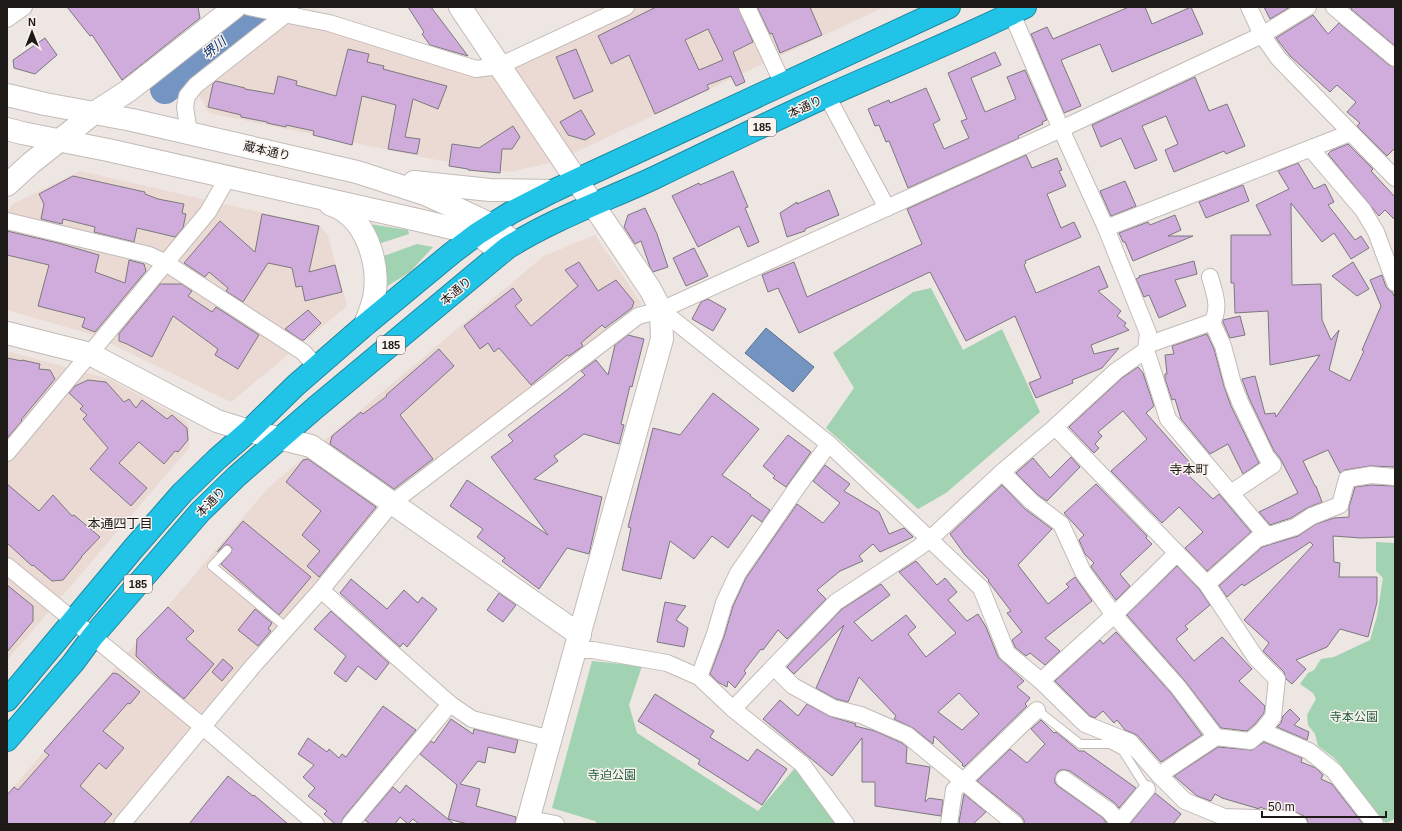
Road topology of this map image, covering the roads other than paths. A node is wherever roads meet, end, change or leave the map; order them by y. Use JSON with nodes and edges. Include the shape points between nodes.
{"nodes":[{"id":1,"x":24,"y":7,"type":"edge"},
{"id":2,"x":235,"y":7,"type":"edge"},
{"id":3,"x":249,"y":7,"type":"edge"},
{"id":4,"x":460,"y":7,"type":"edge"},
{"id":5,"x":626,"y":7,"type":"edge"},
{"id":6,"x":747,"y":7,"type":"edge"},
{"id":7,"x":949,"y":7,"type":"edge"},
{"id":8,"x":1249,"y":7,"type":"edge"},
{"id":9,"x":1308,"y":7,"type":"edge"},
{"id":10,"x":1334,"y":7,"type":"edge"},
{"id":11,"x":1015,"y":9,"type":"edge"},
{"id":12,"x":286,"y":12,"type":"edge"},
{"id":13,"x":7,"y":19,"type":"edge"},
{"id":14,"x":1262,"y":35,"type":"junction"},
{"id":15,"x":1395,"y":58,"type":"edge"},
{"id":16,"x":499,"y":66,"type":"junction"},
{"id":17,"x":783,"y":84,"type":"junction"},
{"id":18,"x":7,"y":95,"type":"edge"},
{"id":19,"x":827,"y":96,"type":"junction"},
{"id":20,"x":94,"y":113,"type":"junction"},
{"id":21,"x":7,"y":129,"type":"edge"},
{"id":22,"x":1061,"y":129,"type":"junction"},
{"id":23,"x":189,"y":133,"type":"junction"},
{"id":24,"x":1350,"y":133,"type":"junction"},
{"id":25,"x":60,"y":141,"type":"junction"},
{"id":26,"x":1311,"y":149,"type":"junction"},
{"id":27,"x":357,"y":172,"type":"junction"},
{"id":28,"x":1393,"y":173,"type":"edge"},
{"id":29,"x":228,"y":177,"type":"junction"},
{"id":30,"x":577,"y":181,"type":"junction"},
{"id":31,"x":7,"y":185,"type":"edge"},
{"id":32,"x":553,"y":191,"type":"junction"},
{"id":33,"x":309,"y":195,"type":"junction"},
{"id":34,"x":592,"y":204,"type":"junction"},
{"id":35,"x":887,"y":208,"type":"junction"},
{"id":36,"x":7,"y":221,"type":"edge"},
{"id":37,"x":1106,"y":228,"type":"junction"},
{"id":38,"x":485,"y":229,"type":"junction"},
{"id":39,"x":509,"y":248,"type":"junction"},
{"id":40,"x":166,"y":263,"type":"junction"},
{"id":41,"x":1210,"y":277,"type":"dead end"},
{"id":42,"x":1395,"y":283,"type":"edge"},
{"id":43,"x":661,"y":310,"type":"junction"},
{"id":44,"x":1212,"y":322,"type":"junction"},
{"id":45,"x":365,"y":324,"type":"junction"},
{"id":46,"x":7,"y":333,"type":"edge"},
{"id":47,"x":1147,"y":347,"type":"junction"},
{"id":48,"x":90,"y":354,"type":"junction"},
{"id":49,"x":317,"y":367,"type":"junction"},
{"id":50,"x":1055,"y":427,"type":"junction"},
{"id":51,"x":249,"y":431,"type":"junction"},
{"id":52,"x":280,"y":438,"type":"junction"},
{"id":53,"x":829,"y":444,"type":"junction"},
{"id":54,"x":7,"y":453,"type":"edge"},
{"id":55,"x":1002,"y":472,"type":"junction"},
{"id":56,"x":1395,"y":477,"type":"edge"},
{"id":57,"x":1231,"y":493,"type":"junction"},
{"id":58,"x":392,"y":503,"type":"junction"},
{"id":59,"x":1267,"y":536,"type":"junction"},
{"id":60,"x":930,"y":539,"type":"junction"},
{"id":61,"x":227,"y":550,"type":"dead end"},
{"id":62,"x":1177,"y":553,"type":"junction"},
{"id":63,"x":7,"y":566,"type":"edge"},
{"id":64,"x":1207,"y":584,"type":"junction"},
{"id":65,"x":321,"y":590,"type":"junction"},
{"id":66,"x":1114,"y":615,"type":"junction"},
{"id":67,"x":74,"y":620,"type":"junction"},
{"id":68,"x":281,"y":623,"type":"junction"},
{"id":69,"x":93,"y":636,"type":"junction"},
{"id":70,"x":577,"y":642,"type":"junction"},
{"id":71,"x":774,"y":667,"type":"junction"},
{"id":72,"x":699,"y":678,"type":"junction"},
{"id":73,"x":1041,"y":681,"type":"junction"},
{"id":74,"x":7,"y":700,"type":"edge"},
{"id":75,"x":450,"y":704,"type":"junction"},
{"id":76,"x":733,"y":710,"type":"junction"},
{"id":77,"x":1037,"y":710,"type":"joint"},
{"id":78,"x":202,"y":726,"type":"junction"},
{"id":79,"x":1262,"y":731,"type":"junction"},
{"id":80,"x":1216,"y":737,"type":"junction"},
{"id":81,"x":551,"y":739,"type":"junction"},
{"id":82,"x":7,"y":740,"type":"edge"},
{"id":83,"x":1131,"y":752,"type":"junction"},
{"id":84,"x":1159,"y":775,"type":"junction"},
{"id":85,"x":1064,"y":779,"type":"dead end"},
{"id":86,"x":964,"y":782,"type":"junction"},
{"id":87,"x":1147,"y":789,"type":"joint"},
{"id":88,"x":127,"y":822,"type":"edge"},
{"id":89,"x":528,"y":822,"type":"edge"},
{"id":90,"x":316,"y":824,"type":"edge"},
{"id":91,"x":350,"y":824,"type":"edge"},
{"id":92,"x":556,"y":824,"type":"edge"},
{"id":93,"x":846,"y":824,"type":"edge"},
{"id":94,"x":949,"y":824,"type":"edge"},
{"id":95,"x":1015,"y":824,"type":"edge"},
{"id":96,"x":1117,"y":824,"type":"edge"},
{"id":97,"x":1299,"y":824,"type":"edge"},
{"id":98,"x":1375,"y":824,"type":"edge"}],
"edges":[{"from":1,"to":13,"type":"street"},
{"from":2,"to":20,"type":"street","via":[[128,91]]},
{"from":3,"to":12,"type":"street"},
{"from":4,"to":16,"type":"street"},
{"from":5,"to":16,"type":"street"},
{"from":6,"to":17,"type":"street"},
{"from":7,"to":17,"type":"highway","number":"185"},
{"from":8,"to":14,"type":"street"},
{"from":9,"to":14,"type":"street"},
{"from":10,"to":15,"type":"street"},
{"from":11,"to":19,"type":"highway","name":"本通り","number":"185","via":[[975,31]]},
{"from":11,"to":22,"type":"street"},
{"from":12,"to":16,"type":"street","via":[[476,69]]},
{"from":12,"to":23,"type":"street","via":[[196,85],[187,96],[185,107]]},
{"from":14,"to":22,"type":"street"},
{"from":14,"to":24,"type":"street","via":[[1279,59]]},
{"from":16,"to":30,"type":"street"},
{"from":17,"to":30,"type":"highway","number":"185"},
{"from":18,"to":20,"type":"street","name":"蔵本通り"},
{"from":19,"to":34,"type":"highway","name":"本通り","number":"185","via":[[629,190]]},
{"from":19,"to":35,"type":"street"},
{"from":20,"to":23,"type":"street","name":"蔵本通り"},
{"from":20,"to":25,"type":"street"},
{"from":21,"to":25,"type":"street","name":"蔵本通り"},
{"from":22,"to":35,"type":"street"},
{"from":22,"to":37,"type":"street"},
{"from":23,"to":27,"type":"street","name":"蔵本通り"},
{"from":24,"to":26,"type":"street"},
{"from":24,"to":28,"type":"street"},
{"from":25,"to":29,"type":"street","name":"蔵本通り"},
{"from":25,"to":31,"type":"street"},
{"from":26,"to":37,"type":"street"},
{"from":26,"to":42,"type":"street","via":[[1363,210],[1376,232]]},
{"from":27,"to":32,"type":"street","via":[[427,184],[490,190]]},
{"from":27,"to":38,"type":"street","name":"蔵本通り","via":[[424,194]]},
{"from":29,"to":33,"type":"street","name":"蔵本通り"},
{"from":29,"to":40,"type":"street","via":[[208,212]]},
{"from":30,"to":32,"type":"highway","number":"185"},
{"from":30,"to":34,"type":"street"},
{"from":32,"to":38,"type":"highway","number":"185"},
{"from":33,"to":38,"type":"street","name":"蔵本通り"},
{"from":33,"to":45,"type":"street","via":[[342,209],[359,225],[372,252],[376,276],[374,298]]},
{"from":34,"to":39,"type":"highway","name":"本通り","number":"185","via":[[531,233]]},
{"from":34,"to":43,"type":"street","via":[[650,289]]},
{"from":35,"to":43,"type":"street"},
{"from":36,"to":40,"type":"street","via":[[149,255]]},
{"from":37,"to":47,"type":"street","via":[[1148,332]]},
{"from":38,"to":39,"type":"street","name":"蔵本通り"},
{"from":38,"to":45,"type":"highway","number":"185"},
{"from":39,"to":52,"type":"highway","name":"本通り","number":"185"},
{"from":40,"to":48,"type":"street"},
{"from":40,"to":49,"type":"street","via":[[303,352]]},
{"from":41,"to":44,"type":"street","via":[[1217,308]]},
{"from":43,"to":53,"type":"street"},
{"from":43,"to":58,"type":"street","via":[[638,316]]},
{"from":43,"to":70,"type":"street","via":[[662,339]]},
{"from":44,"to":47,"type":"street"},
{"from":44,"to":57,"type":"street","via":[[1223,346],[1240,402],[1266,456],[1273,465]]},
{"from":45,"to":49,"type":"highway","number":"185"},
{"from":46,"to":48,"type":"street"},
{"from":47,"to":50,"type":"street"},
{"from":47,"to":57,"type":"street","via":[[1168,419]]},
{"from":48,"to":51,"type":"street","via":[[217,421]]},
{"from":48,"to":54,"type":"street"},
{"from":49,"to":51,"type":"highway","number":"185"},
{"from":50,"to":55,"type":"street"},
{"from":50,"to":62,"type":"street"},
{"from":51,"to":52,"type":"street"},
{"from":51,"to":67,"type":"highway","number":"185","via":[[182,493]]},
{"from":52,"to":58,"type":"street","via":[[311,446]]},
{"from":52,"to":69,"type":"highway","name":"本通り","number":"185","via":[[200,512]]},
{"from":53,"to":60,"type":"street"},
{"from":53,"to":72,"type":"street","via":[[738,573],[724,603]]},
{"from":55,"to":60,"type":"street"},
{"from":55,"to":66,"type":"street","via":[[1032,502],[1061,524],[1083,572]]},
{"from":56,"to":59,"type":"street","via":[[1372,475],[1347,479],[1340,505],[1312,516],[1295,527]]},
{"from":57,"to":59,"type":"street"},
{"from":58,"to":65,"type":"street"},
{"from":58,"to":70,"type":"street"},
{"from":59,"to":64,"type":"street","via":[[1257,539]]},
{"from":60,"to":71,"type":"street","via":[[836,602]]},
{"from":60,"to":73,"type":"street","via":[[981,588],[1007,653]]},
{"from":61,"to":68,"type":"lane","via":[[212,566]]},
{"from":62,"to":64,"type":"street"},
{"from":62,"to":66,"type":"street"},
{"from":63,"to":67,"type":"street"},
{"from":64,"to":79,"type":"street","via":[[1256,658],[1277,679],[1273,717]]},
{"from":65,"to":68,"type":"street"},
{"from":65,"to":75,"type":"street"},
{"from":66,"to":73,"type":"street"},
{"from":66,"to":80,"type":"street","via":[[1178,687]]},
{"from":67,"to":69,"type":"street"},
{"from":67,"to":74,"type":"highway","number":"185"},
{"from":68,"to":78,"type":"street"},
{"from":69,"to":78,"type":"street"},
{"from":69,"to":82,"type":"highway","name":"本通り","number":"185"},
{"from":70,"to":72,"type":"street","via":[[593,650],[667,663]]},
{"from":70,"to":81,"type":"street"},
{"from":71,"to":76,"type":"street"},
{"from":71,"to":86,"type":"street","via":[[793,686],[833,708],[861,715],[907,735]]},
{"from":72,"to":76,"type":"street"},
{"from":73,"to":83,"type":"street","via":[[1085,724],[1130,742]]},
{"from":75,"to":81,"type":"street","via":[[472,719]]},
{"from":75,"to":91,"type":"street"},
{"from":76,"to":93,"type":"street","via":[[802,764]]},
{"from":77,"to":83,"type":"lane","via":[[1080,744],[1110,744]]},
{"from":77,"to":86,"type":"street"},
{"from":78,"to":88,"type":"street"},
{"from":78,"to":90,"type":"street"},
{"from":79,"to":80,"type":"street","via":[[1250,741]]},
{"from":79,"to":98,"type":"street","via":[[1309,751],[1334,771]]},
{"from":80,"to":84,"type":"street"},
{"from":81,"to":89,"type":"street"},
{"from":83,"to":84,"type":"street"},
{"from":83,"to":87,"type":"lane"},
{"from":84,"to":97,"type":"street","via":[[1185,801],[1224,818],[1290,819]]},
{"from":85,"to":96,"type":"street","via":[[1109,811]]},
{"from":86,"to":94,"type":"street","via":[[954,790]]},
{"from":86,"to":95,"type":"street"},
{"from":87,"to":96,"type":"street"},
{"from":89,"to":92,"type":"street"}]}
